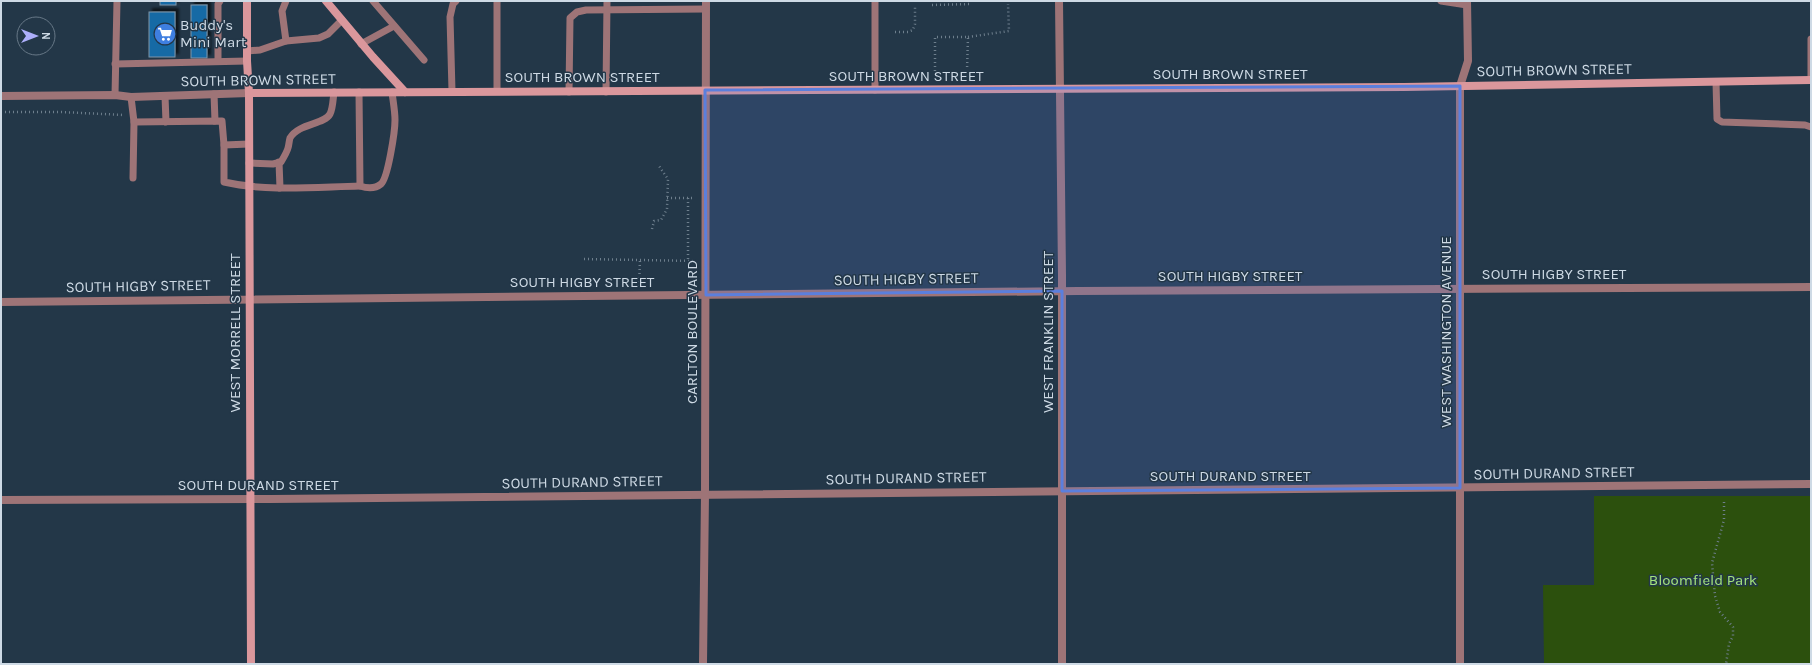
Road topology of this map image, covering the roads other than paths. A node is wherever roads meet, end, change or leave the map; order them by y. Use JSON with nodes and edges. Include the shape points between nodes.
{"nodes":[{"id":1,"x":117,"y":1,"type":"edge"},
{"id":2,"x":220,"y":1,"type":"edge"},
{"id":3,"x":247,"y":1,"type":"edge"},
{"id":4,"x":286,"y":1,"type":"edge"},
{"id":5,"x":326,"y":1,"type":"edge"},
{"id":6,"x":373,"y":1,"type":"edge"},
{"id":7,"x":456,"y":1,"type":"edge"},
{"id":8,"x":497,"y":1,"type":"edge"},
{"id":9,"x":607,"y":1,"type":"edge"},
{"id":10,"x":875,"y":1,"type":"edge"},
{"id":11,"x":1059,"y":1,"type":"edge"},
{"id":12,"x":1441,"y":1,"type":"edge"},
{"id":13,"x":1467,"y":3,"type":"edge"},
{"id":14,"x":706,"y":5,"type":"edge"},
{"id":15,"x":607,"y":10,"type":"junction"},
{"id":16,"x":342,"y":20,"type":"junction"},
{"id":17,"x":394,"y":26,"type":"junction"},
{"id":18,"x":1811,"y":39,"type":"edge"},
{"id":19,"x":286,"y":41,"type":"junction"},
{"id":20,"x":361,"y":44,"type":"junction"},
{"id":21,"x":247,"y":52,"type":"junction"},
{"id":22,"x":424,"y":60,"type":"dead end"},
{"id":23,"x":218,"y":61,"type":"junction"},
{"id":24,"x":247,"y":61,"type":"junction"},
{"id":25,"x":115,"y":64,"type":"junction"},
{"id":26,"x":1811,"y":80,"type":"edge"},
{"id":27,"x":1716,"y":82,"type":"junction"},
{"id":28,"x":1460,"y":86,"type":"junction"},
{"id":29,"x":1059,"y":89,"type":"junction"},
{"id":30,"x":705,"y":90,"type":"junction"},
{"id":31,"x":875,"y":90,"type":"junction"},
{"id":32,"x":497,"y":91,"type":"junction"},
{"id":33,"x":334,"y":92,"type":"junction"},
{"id":34,"x":359,"y":92,"type":"junction"},
{"id":35,"x":392,"y":92,"type":"junction"},
{"id":36,"x":405,"y":92,"type":"junction"},
{"id":37,"x":452,"y":92,"type":"junction"},
{"id":38,"x":569,"y":92,"type":"junction"},
{"id":39,"x":606,"y":92,"type":"junction"},
{"id":40,"x":249,"y":93,"type":"junction"},
{"id":41,"x":214,"y":94,"type":"junction"},
{"id":42,"x":115,"y":95,"type":"junction"},
{"id":43,"x":1,"y":96,"type":"edge"},
{"id":44,"x":165,"y":96,"type":"junction"},
{"id":45,"x":131,"y":97,"type":"junction"},
{"id":46,"x":134,"y":119,"type":"junction"},
{"id":47,"x":215,"y":121,"type":"junction"},
{"id":48,"x":166,"y":122,"type":"junction"},
{"id":49,"x":1811,"y":127,"type":"edge"},
{"id":50,"x":249,"y":144,"type":"junction"},
{"id":51,"x":224,"y":145,"type":"junction"},
{"id":52,"x":279,"y":162,"type":"junction"},
{"id":53,"x":249,"y":163,"type":"junction"},
{"id":54,"x":133,"y":178,"type":"dead end"},
{"id":55,"x":360,"y":186,"type":"junction"},
{"id":56,"x":249,"y":187,"type":"junction"},
{"id":57,"x":280,"y":188,"type":"junction"},
{"id":58,"x":1811,"y":287,"type":"edge"},
{"id":59,"x":1460,"y":289,"type":"junction"},
{"id":60,"x":1062,"y":291,"type":"junction"},
{"id":61,"x":706,"y":295,"type":"junction"},
{"id":62,"x":249,"y":298,"type":"junction"},
{"id":63,"x":1,"y":302,"type":"edge"},
{"id":64,"x":1811,"y":484,"type":"edge"},
{"id":65,"x":1460,"y":488,"type":"junction"},
{"id":66,"x":1062,"y":491,"type":"junction"},
{"id":67,"x":705,"y":494,"type":"junction"},
{"id":68,"x":250,"y":499,"type":"junction"},
{"id":69,"x":1,"y":500,"type":"edge"},
{"id":70,"x":251,"y":664,"type":"edge"},
{"id":71,"x":703,"y":664,"type":"edge"},
{"id":72,"x":1062,"y":664,"type":"edge"},
{"id":73,"x":1460,"y":664,"type":"edge"}],
"edges":[{"from":1,"to":25,"type":"lane"},
{"from":2,"to":23,"type":"lane"},
{"from":3,"to":21,"type":"main road","name":"WEST MORRELL STREET"},
{"from":4,"to":19,"type":"lane","via":[[282,12]]},
{"from":5,"to":16,"type":"main road"},
{"from":6,"to":17,"type":"lane"},
{"from":7,"to":37,"type":"lane","via":[[450,17]]},
{"from":8,"to":32,"type":"lane"},
{"from":9,"to":15,"type":"lane"},
{"from":10,"to":31,"type":"lane"},
{"from":11,"to":29,"type":"street","name":"WEST FRANKLIN STREET"},
{"from":12,"to":13,"type":"lane"},
{"from":13,"to":28,"type":"street","name":"WEST WASHINGTON AVENUE","via":[[1468,61]]},
{"from":14,"to":15,"type":"lane"},
{"from":14,"to":30,"type":"street","name":"CARLTON BOULEVARD"},
{"from":15,"to":38,"type":"lane","via":[[586,10],[577,12],[570,18]]},
{"from":15,"to":39,"type":"lane"},
{"from":16,"to":19,"type":"lane","via":[[328,34],[319,38]]},
{"from":16,"to":20,"type":"main road"},
{"from":17,"to":20,"type":"lane"},
{"from":17,"to":22,"type":"lane"},
{"from":18,"to":26,"type":"lane"},
{"from":19,"to":21,"type":"lane"},
{"from":20,"to":36,"type":"main road"},
{"from":21,"to":24,"type":"main road","name":"WEST MORRELL STREET"},
{"from":23,"to":24,"type":"lane"},
{"from":23,"to":25,"type":"lane"},
{"from":24,"to":40,"type":"main road","name":"WEST MORRELL STREET"},
{"from":25,"to":42,"type":"lane"},
{"from":26,"to":27,"type":"main road","name":"SOUTH BROWN STREET"},
{"from":27,"to":28,"type":"main road","name":"SOUTH BROWN STREET"},
{"from":27,"to":49,"type":"lane","via":[[1715,112],[1717,119],[1722,122]]},
{"from":28,"to":29,"type":"main road","name":"SOUTH BROWN STREET"},
{"from":28,"to":59,"type":"street","name":"WEST WASHINGTON AVENUE"},
{"from":29,"to":31,"type":"main road","name":"SOUTH BROWN STREET"},
{"from":29,"to":60,"type":"street","name":"WEST FRANKLIN STREET","via":[[1062,107]]},
{"from":30,"to":31,"type":"main road","name":"SOUTH BROWN STREET"},
{"from":30,"to":39,"type":"main road","name":"SOUTH BROWN STREET"},
{"from":30,"to":61,"type":"street","name":"CARLTON BOULEVARD"},
{"from":32,"to":37,"type":"main road","name":"SOUTH BROWN STREET"},
{"from":32,"to":38,"type":"main road","name":"SOUTH BROWN STREET"},
{"from":33,"to":34,"type":"main road","name":"SOUTH BROWN STREET"},
{"from":33,"to":40,"type":"main road","name":"SOUTH BROWN STREET"},
{"from":33,"to":52,"type":"lane","via":[[329,116],[298,130],[290,138],[288,149]]},
{"from":34,"to":35,"type":"main road","name":"SOUTH BROWN STREET"},
{"from":34,"to":55,"type":"lane"},
{"from":35,"to":36,"type":"main road","name":"SOUTH BROWN STREET"},
{"from":35,"to":55,"type":"lane","via":[[395,120],[387,174],[382,184],[377,187]]},
{"from":36,"to":37,"type":"main road","name":"SOUTH BROWN STREET"},
{"from":38,"to":39,"type":"main road","name":"SOUTH BROWN STREET"},
{"from":40,"to":41,"type":"street","name":"SOUTH BROWN STREET"},
{"from":40,"to":50,"type":"main road","name":"WEST MORRELL STREET"},
{"from":41,"to":44,"type":"street","name":"SOUTH BROWN STREET"},
{"from":41,"to":47,"type":"lane"},
{"from":42,"to":43,"type":"street","name":"SOUTH BROWN STREET"},
{"from":42,"to":45,"type":"street","name":"SOUTH BROWN STREET"},
{"from":44,"to":45,"type":"street","name":"SOUTH BROWN STREET"},
{"from":44,"to":48,"type":"lane"},
{"from":45,"to":46,"type":"lane"},
{"from":46,"to":48,"type":"lane"},
{"from":46,"to":54,"type":"lane"},
{"from":47,"to":48,"type":"lane"},
{"from":47,"to":51,"type":"lane","via":[[222,121]]},
{"from":50,"to":51,"type":"lane"},
{"from":50,"to":53,"type":"main road","name":"WEST MORRELL STREET"},
{"from":51,"to":56,"type":"lane","via":[[224,182]]},
{"from":52,"to":53,"type":"lane"},
{"from":52,"to":57,"type":"lane"},
{"from":53,"to":56,"type":"main road","name":"WEST MORRELL STREET"},
{"from":55,"to":57,"type":"lane"},
{"from":56,"to":57,"type":"lane"},
{"from":56,"to":62,"type":"main road","name":"WEST MORRELL STREET"},
{"from":58,"to":59,"type":"street","name":"SOUTH HIGBY STREET"},
{"from":59,"to":60,"type":"street","name":"SOUTH HIGBY STREET"},
{"from":59,"to":65,"type":"street","name":"WEST WASHINGTON AVENUE"},
{"from":60,"to":61,"type":"street","name":"SOUTH HIGBY STREET"},
{"from":60,"to":66,"type":"street","name":"WEST FRANKLIN STREET"},
{"from":61,"to":62,"type":"street","name":"SOUTH HIGBY STREET"},
{"from":61,"to":67,"type":"street","name":"CARLTON BOULEVARD"},
{"from":62,"to":63,"type":"street","name":"SOUTH HIGBY STREET"},
{"from":62,"to":68,"type":"main road","name":"WEST MORRELL STREET"},
{"from":64,"to":65,"type":"street","name":"SOUTH DURAND STREET"},
{"from":65,"to":66,"type":"street","name":"SOUTH DURAND STREET"},
{"from":65,"to":73,"type":"street","name":"WEST WASHINGTON AVENUE"},
{"from":66,"to":67,"type":"street","name":"SOUTH DURAND STREET"},
{"from":66,"to":72,"type":"street","name":"WEST FRANKLIN STREET"},
{"from":67,"to":68,"type":"street","name":"SOUTH DURAND STREET"},
{"from":67,"to":71,"type":"street","name":"CARLTON BOULEVARD"},
{"from":68,"to":69,"type":"street","name":"SOUTH DURAND STREET"},
{"from":68,"to":70,"type":"main road","name":"WEST MORRELL STREET"}]}
